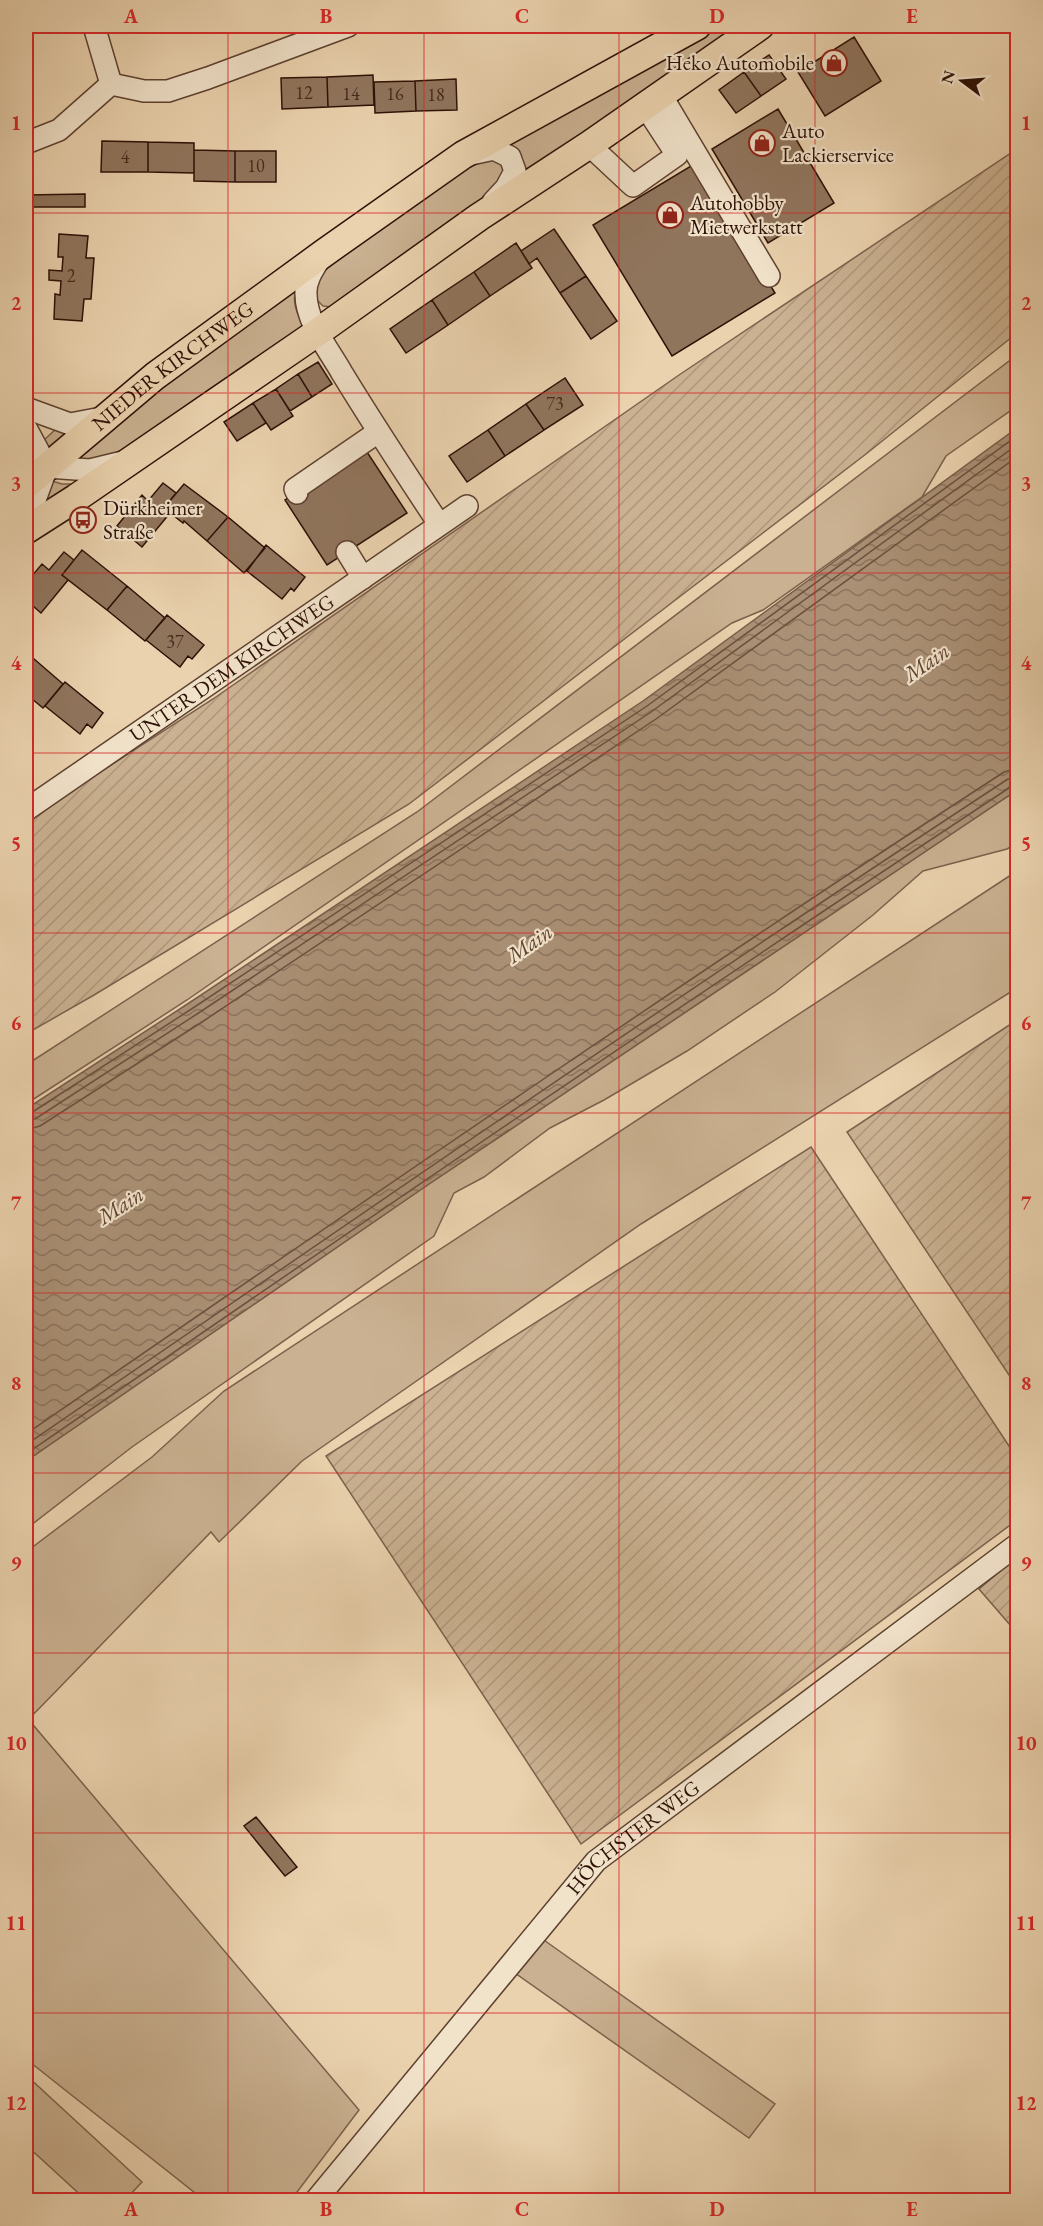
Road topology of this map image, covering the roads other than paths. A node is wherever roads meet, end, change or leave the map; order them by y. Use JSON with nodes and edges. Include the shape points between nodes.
{"nodes":[{"id":1,"x":94,"y":26,"type":"edge"},
{"id":2,"x":348,"y":26,"type":"edge"},
{"id":3,"x":698,"y":26,"type":"edge"},
{"id":4,"x":760,"y":26,"type":"edge"},
{"id":5,"x":111,"y":84,"type":"junction"},
{"id":6,"x":653,"y":100,"type":"junction"},
{"id":7,"x":26,"y":143,"type":"edge"},
{"id":8,"x":589,"y":145,"type":"junction"},
{"id":9,"x":463,"y":155,"type":"junction"},
{"id":10,"x":479,"y":217,"type":"junction"},
{"id":11,"x":324,"y":253,"type":"junction"},
{"id":12,"x":770,"y":276,"type":"dead end"},
{"id":13,"x":307,"y":306,"type":"junction"},
{"id":14,"x":352,"y":307,"type":"junction"},
{"id":15,"x":318,"y":332,"type":"junction"},
{"id":16,"x":26,"y":408,"type":"edge"},
{"id":17,"x":108,"y":417,"type":"junction"},
{"id":18,"x":26,"y":428,"type":"edge"},
{"id":19,"x":378,"y":432,"type":"junction"},
{"id":20,"x":129,"y":460,"type":"junction"},
{"id":21,"x":36,"y":461,"type":"edge"},
{"id":22,"x":26,"y":485,"type":"edge"},
{"id":23,"x":297,"y":493,"type":"dead end"},
{"id":24,"x":467,"y":506,"type":"dead end"},
{"id":25,"x":26,"y":516,"type":"edge"},
{"id":26,"x":439,"y":524,"type":"junction"},
{"id":27,"x":26,"y":530,"type":"edge"},
{"id":28,"x":347,"y":552,"type":"dead end"},
{"id":29,"x":363,"y":578,"type":"junction"},
{"id":30,"x":26,"y":810,"type":"edge"},
{"id":31,"x":1017,"y":1544,"type":"edge"},
{"id":32,"x":316,"y":2200,"type":"edge"}],
"edges":[{"from":1,"to":5,"type":"street"},
{"from":2,"to":5,"type":"street","via":[[168,91]]},
{"from":3,"to":9,"type":"main road","name":"NIEDER KIRCHWEG"},
{"from":4,"to":6,"type":"main road","name":"NIEDER KIRCHWEG"},
{"from":5,"to":7,"type":"street","via":[[59,130]]},
{"from":6,"to":8,"type":"main road","name":"NIEDER KIRCHWEG"},
{"from":6,"to":8,"type":"street","via":[[677,155],[633,186]]},
{"from":6,"to":12,"type":"street"},
{"from":8,"to":10,"type":"main road","name":"NIEDER KIRCHWEG"},
{"from":9,"to":10,"type":"street","name":"NIEDER KIRCHWEG","via":[[494,149],[510,157],[515,171],[506,188]]},
{"from":9,"to":11,"type":"main road","name":"NIEDER KIRCHWEG"},
{"from":10,"to":14,"type":"main road","name":"NIEDER KIRCHWEG"},
{"from":11,"to":13,"type":"street","name":"NIEDER KIRCHWEG","via":[[310,274],[305,292]]},
{"from":11,"to":17,"type":"main road","name":"NIEDER KIRCHWEG","via":[[155,376]]},
{"from":13,"to":14,"type":"street","name":"NIEDER KIRCHWEG","via":[[330,315]]},
{"from":13,"to":15,"type":"street","name":"NIEDER KIRCHWEG"},
{"from":14,"to":15,"type":"main road","name":"NIEDER KIRCHWEG"},
{"from":15,"to":19,"type":"street"},
{"from":15,"to":20,"type":"main road","name":"NIEDER KIRCHWEG"},
{"from":16,"to":17,"type":"street","via":[[70,424]]},
{"from":17,"to":21,"type":"main road","name":"NIEDER KIRCHWEG"},
{"from":18,"to":21,"type":"street"},
{"from":19,"to":23,"type":"street","via":[[295,489]]},
{"from":19,"to":26,"type":"street"},
{"from":20,"to":21,"type":"street","via":[[90,470]]},
{"from":20,"to":27,"type":"main road","name":"NIEDER KIRCHWEG"},
{"from":21,"to":22,"type":"main road","name":"NIEDER KIRCHWEG"},
{"from":21,"to":25,"type":"street","via":[[35,500]]},
{"from":24,"to":26,"type":"street","name":"UNTER DEM KIRCHWEG"},
{"from":26,"to":29,"type":"street","name":"UNTER DEM KIRCHWEG"},
{"from":28,"to":29,"type":"street"},
{"from":29,"to":30,"type":"street","name":"UNTER DEM KIRCHWEG"},
{"from":31,"to":32,"type":"street","name":"HÖCHSTER WEG","via":[[596,1862]]}]}
